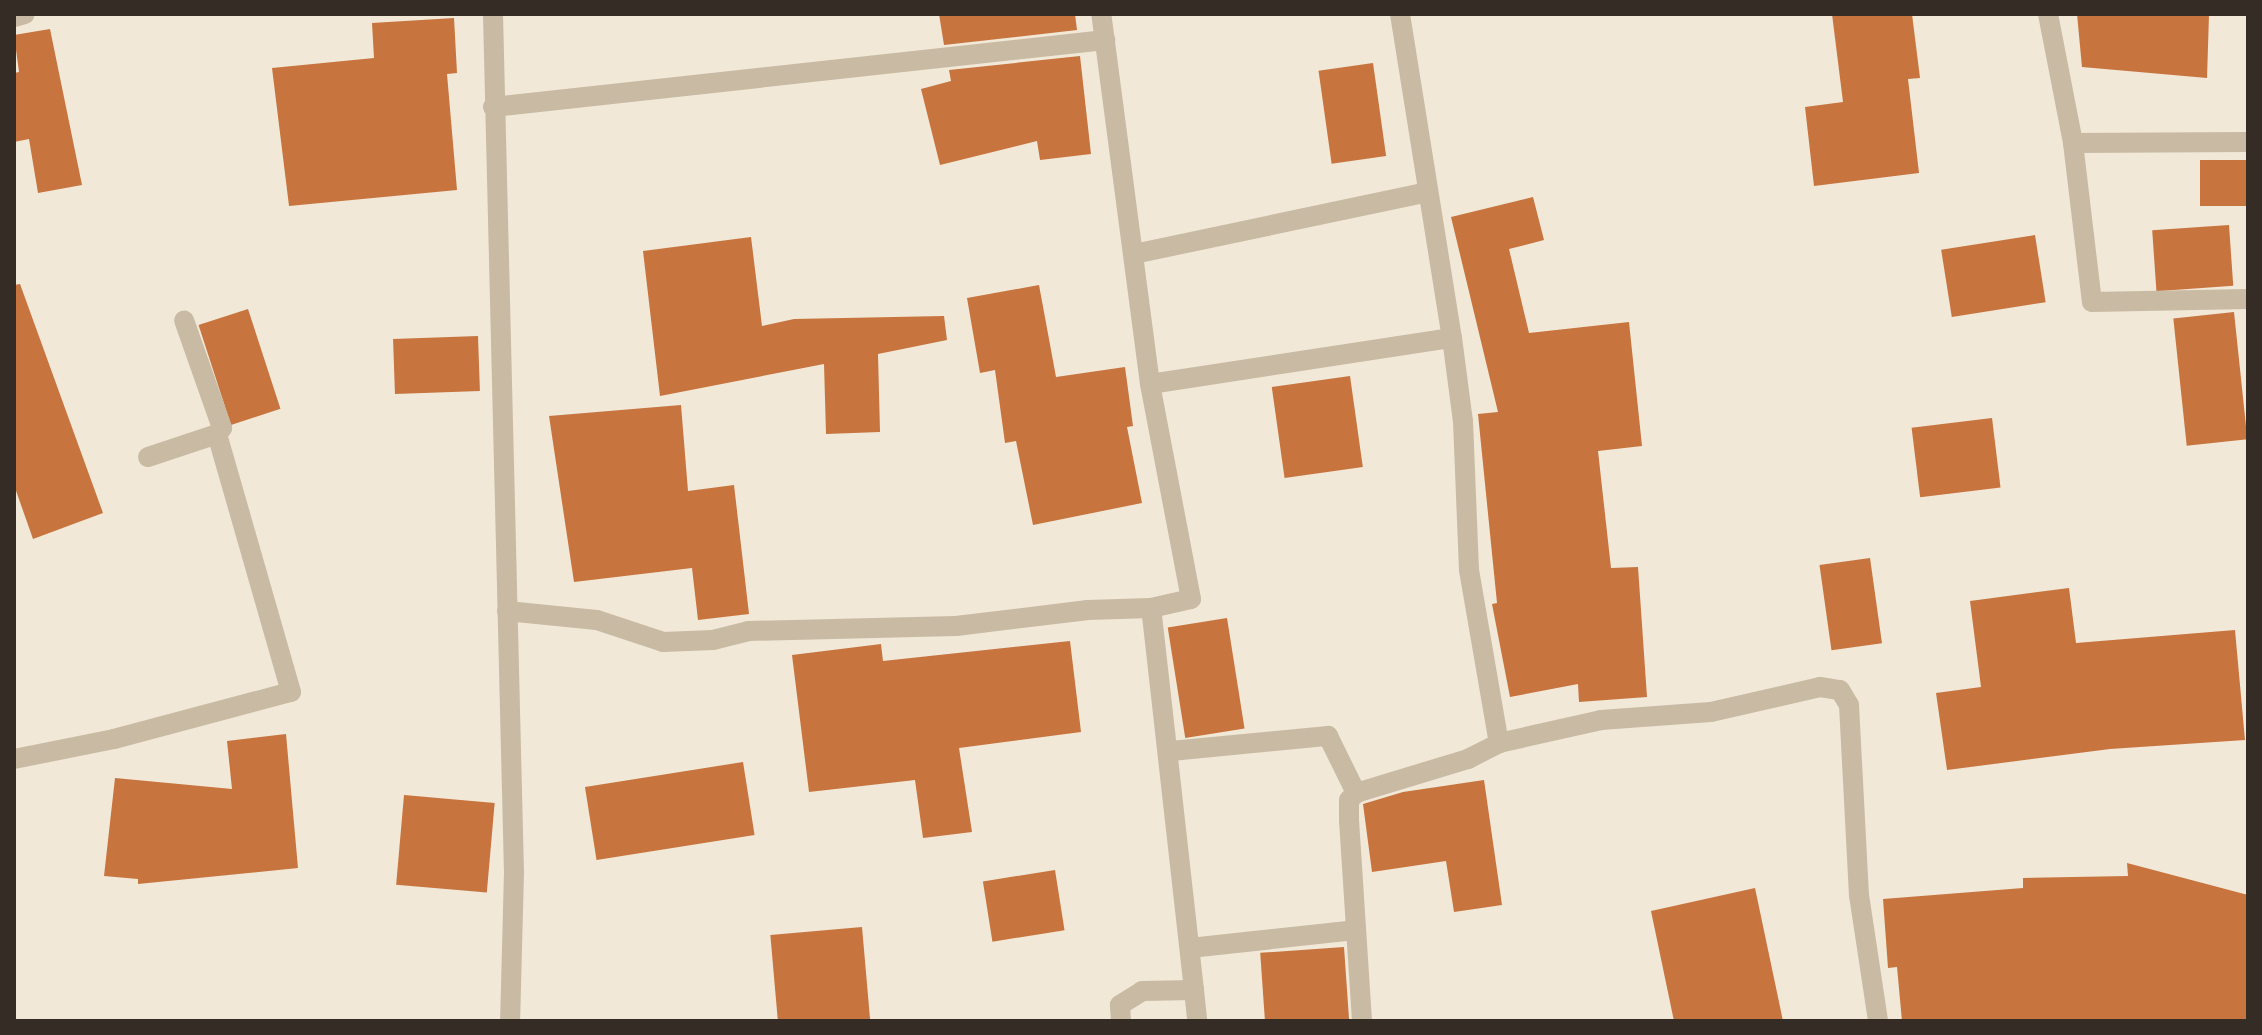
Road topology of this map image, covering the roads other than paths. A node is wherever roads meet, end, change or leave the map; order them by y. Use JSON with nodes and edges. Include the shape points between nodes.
{"nodes":[{"id":1,"x":25,"y":14,"type":"edge"},
{"id":2,"x":493,"y":14,"type":"edge"},
{"id":3,"x":1101,"y":14,"type":"edge"},
{"id":4,"x":1400,"y":14,"type":"edge"},
{"id":5,"x":2048,"y":14,"type":"edge"},
{"id":6,"x":14,"y":17,"type":"edge"},
{"id":7,"x":1105,"y":40,"type":"junction"},
{"id":8,"x":493,"y":107,"type":"junction"},
{"id":9,"x":2248,"y":142,"type":"edge"},
{"id":10,"x":2073,"y":143,"type":"junction"},
{"id":11,"x":1428,"y":192,"type":"junction"},
{"id":12,"x":1134,"y":254,"type":"junction"},
{"id":13,"x":2248,"y":299,"type":"edge"},
{"id":14,"x":184,"y":320,"type":"dead end"},
{"id":15,"x":1452,"y":338,"type":"junction"},
{"id":16,"x":1150,"y":384,"type":"junction"},
{"id":17,"x":217,"y":434,"type":"junction"},
{"id":18,"x":148,"y":457,"type":"dead end"},
{"id":19,"x":1151,"y":608,"type":"junction"},
{"id":20,"x":507,"y":611,"type":"junction"},
{"id":21,"x":1499,"y":743,"type":"junction"},
{"id":22,"x":1171,"y":751,"type":"junction"},
{"id":23,"x":14,"y":759,"type":"edge"},
{"id":24,"x":1356,"y":793,"type":"junction"},
{"id":25,"x":1355,"y":930,"type":"junction"},
{"id":26,"x":1190,"y":948,"type":"junction"},
{"id":27,"x":1194,"y":990,"type":"junction"},
{"id":28,"x":510,"y":1021,"type":"edge"},
{"id":29,"x":1121,"y":1021,"type":"edge"},
{"id":30,"x":1197,"y":1021,"type":"edge"},
{"id":31,"x":1362,"y":1021,"type":"edge"},
{"id":32,"x":1878,"y":1021,"type":"edge"}],
"edges":[{"from":1,"to":6,"type":"street"},
{"from":2,"to":8,"type":"street"},
{"from":3,"to":7,"type":"street"},
{"from":4,"to":11,"type":"street"},
{"from":5,"to":10,"type":"street"},
{"from":7,"to":8,"type":"street"},
{"from":7,"to":12,"type":"street"},
{"from":8,"to":20,"type":"street"},
{"from":9,"to":10,"type":"street"},
{"from":10,"to":13,"type":"street","via":[[2092,302]]},
{"from":11,"to":12,"type":"street"},
{"from":11,"to":15,"type":"street"},
{"from":12,"to":16,"type":"street"},
{"from":14,"to":17,"type":"street","via":[[222,428]]},
{"from":15,"to":16,"type":"street"},
{"from":15,"to":21,"type":"street","via":[[1463,421],[1469,570]]},
{"from":16,"to":19,"type":"street","via":[[1192,590],[1185,604]]},
{"from":17,"to":18,"type":"street"},
{"from":17,"to":23,"type":"street","via":[[291,692],[114,739]]},
{"from":19,"to":20,"type":"street","via":[[956,626],[748,631],[713,640],[663,642],[597,620]]},
{"from":19,"to":22,"type":"street"},
{"from":20,"to":28,"type":"street","via":[[514,872]]},
{"from":21,"to":24,"type":"street","via":[[1468,759],[1401,775]]},
{"from":21,"to":32,"type":"street","via":[[1601,720],[1711,712],[1820,687],[1840,690],[1852,727],[1859,895]]},
{"from":22,"to":24,"type":"street","via":[[1328,736]]},
{"from":22,"to":26,"type":"street"},
{"from":24,"to":25,"type":"street","via":[[1349,810]]},
{"from":25,"to":26,"type":"street"},
{"from":25,"to":31,"type":"street"},
{"from":26,"to":27,"type":"street"},
{"from":27,"to":29,"type":"street","via":[[1142,991],[1120,1005]]},
{"from":27,"to":30,"type":"street"}]}
